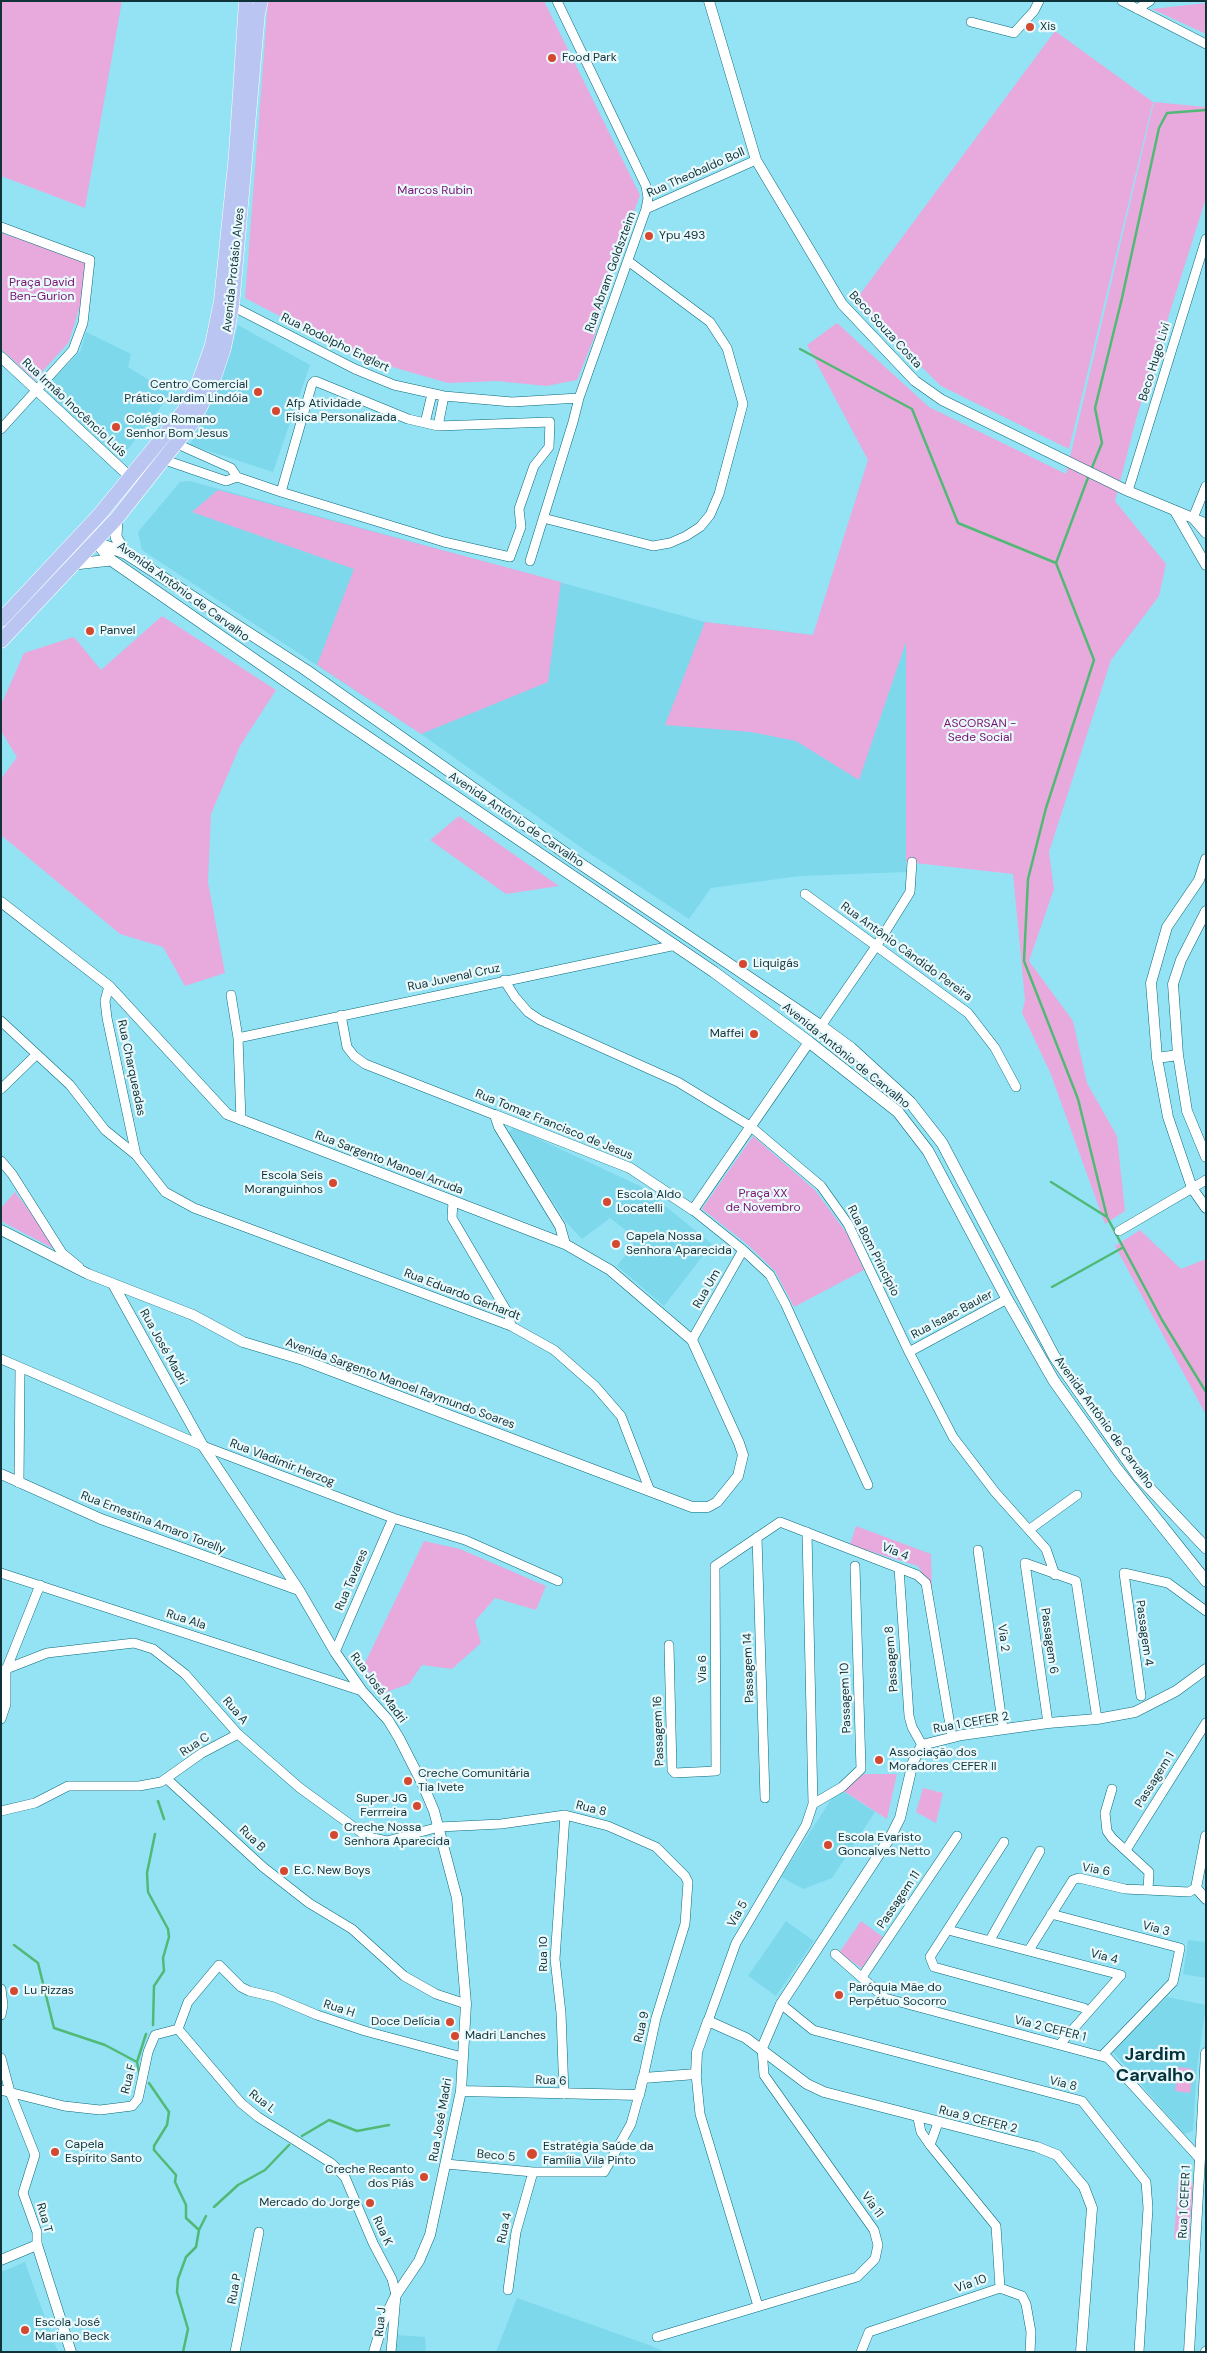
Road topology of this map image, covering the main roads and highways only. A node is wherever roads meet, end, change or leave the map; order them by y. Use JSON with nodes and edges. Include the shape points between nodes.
{"nodes":[{"id":1,"x":246,"y":1,"type":"edge"},
{"id":2,"x":261,"y":1,"type":"edge"},
{"id":3,"x":100,"y":514,"type":"junction"},
{"id":4,"x":117,"y":518,"type":"junction"},
{"id":5,"x":78,"y":538,"type":"junction"},
{"id":6,"x":96,"y":542,"type":"junction"},
{"id":7,"x":125,"y":553,"type":"junction"},
{"id":8,"x":111,"y":560,"type":"junction"},
{"id":9,"x":74,"y":564,"type":"junction"},
{"id":10,"x":1,"y":620,"type":"edge"},
{"id":11,"x":1,"y":641,"type":"edge"},
{"id":12,"x":306,"y":670,"type":"junction"},
{"id":13,"x":320,"y":679,"type":"junction"},
{"id":14,"x":294,"y":688,"type":"junction"},
{"id":15,"x":308,"y":697,"type":"junction"},
{"id":16,"x":821,"y":1026,"type":"junction"},
{"id":17,"x":790,"y":1028,"type":"junction"},
{"id":18,"x":838,"y":1038,"type":"junction"},
{"id":19,"x":810,"y":1042,"type":"junction"},
{"id":20,"x":1206,"y":1548,"type":"edge"},
{"id":21,"x":1206,"y":1581,"type":"edge"}],
"edges":[{"from":1,"to":3,"type":"main road","name":"Avenida Protásio Alves","via":[[236,154],[221,300],[212,345],[184,411]]},
{"from":2,"to":4,"type":"main road","name":"Avenida Protásio Alves","via":[[232,306],[224,348],[212,384],[192,423]]},
{"from":3,"to":5,"type":"main road","name":"Avenida Protásio Alves"},
{"from":3,"to":6,"type":"main road"},
{"from":4,"to":6,"type":"main road","name":"Avenida Protásio Alves"},
{"from":4,"to":7,"type":"main road","via":[[116,537]]},
{"from":5,"to":6,"type":"main road"},
{"from":5,"to":10,"type":"main road","name":"Avenida Protásio Alves"},
{"from":6,"to":7,"type":"main road","name":"Avenida Antônio de Carvalho"},
{"from":6,"to":8,"type":"main road","name":"Avenida Antônio de Carvalho"},
{"from":6,"to":9,"type":"main road","name":"Avenida Protásio Alves"},
{"from":7,"to":12,"type":"main road","name":"Avenida Antônio de Carvalho"},
{"from":8,"to":9,"type":"main road"},
{"from":8,"to":14,"type":"main road","name":"Avenida Antônio de Carvalho"},
{"from":9,"to":11,"type":"main road","name":"Avenida Protásio Alves"},
{"from":12,"to":13,"type":"main road","name":"Avenida Antônio de Carvalho"},
{"from":12,"to":14,"type":"main road"},
{"from":13,"to":15,"type":"main road"},
{"from":13,"to":16,"type":"main road","name":"Avenida Antônio de Carvalho","via":[[575,860]]},
{"from":14,"to":15,"type":"main road","name":"Avenida Antônio de Carvalho"},
{"from":15,"to":17,"type":"main road","name":"Avenida Antônio de Carvalho","via":[[676,946]]},
{"from":16,"to":17,"type":"main road","via":[[808,1034]]},
{"from":16,"to":18,"type":"main road","name":"Avenida Antônio de Carvalho"},
{"from":17,"to":19,"type":"main road","name":"Avenida Antônio de Carvalho"},
{"from":18,"to":19,"type":"main road","via":[[820,1034]]},
{"from":18,"to":20,"type":"main road","name":"Avenida Antônio de Carvalho","via":[[910,1102],[942,1143],[1054,1356],[1139,1477]]},
{"from":19,"to":21,"type":"main road","name":"Avenida Antônio de Carvalho","via":[[898,1112],[928,1151],[1054,1381],[1116,1468]]}]}
